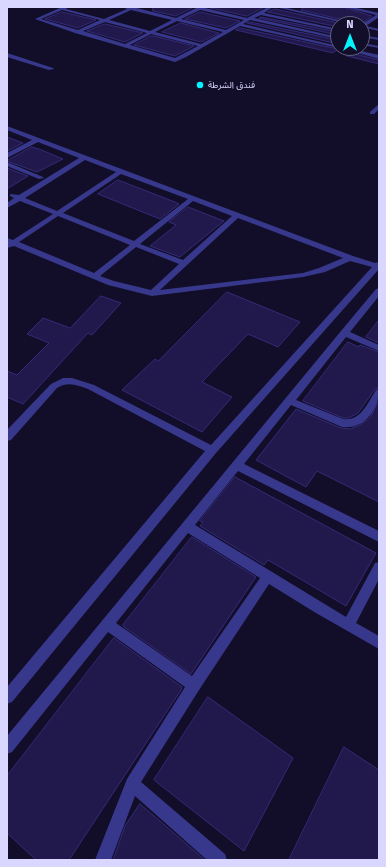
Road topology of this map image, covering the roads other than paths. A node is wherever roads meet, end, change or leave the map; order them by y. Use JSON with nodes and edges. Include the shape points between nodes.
{"nodes":[{"id":1,"x":125,"y":7,"type":"edge"},
{"id":2,"x":224,"y":7,"type":"edge"},
{"id":3,"x":268,"y":7,"type":"edge"},
{"id":4,"x":277,"y":7,"type":"edge"},
{"id":5,"x":302,"y":7,"type":"edge"},
{"id":6,"x":346,"y":7,"type":"edge"},
{"id":7,"x":64,"y":8,"type":"edge"},
{"id":8,"x":133,"y":8,"type":"edge"},
{"id":9,"x":197,"y":8,"type":"edge"},
{"id":10,"x":295,"y":11,"type":"junction"},
{"id":11,"x":214,"y":12,"type":"junction"},
{"id":12,"x":260,"y":13,"type":"junction"},
{"id":13,"x":379,"y":15,"type":"edge"},
{"id":14,"x":284,"y":18,"type":"junction"},
{"id":15,"x":249,"y":19,"type":"junction"},
{"id":16,"x":330,"y":19,"type":"edge"},
{"id":17,"x":105,"y":20,"type":"junction"},
{"id":18,"x":176,"y":20,"type":"junction"},
{"id":19,"x":370,"y":21,"type":"edge"},
{"id":20,"x":240,"y":25,"type":"junction"},
{"id":21,"x":330,"y":28,"type":"edge"},
{"id":22,"x":77,"y":32,"type":"junction"},
{"id":23,"x":227,"y":32,"type":"junction"},
{"id":24,"x":151,"y":33,"type":"junction"},
{"id":25,"x":330,"y":36,"type":"edge"},
{"id":26,"x":330,"y":45,"type":"edge"},
{"id":27,"x":124,"y":46,"type":"junction"},
{"id":28,"x":202,"y":46,"type":"junction"},
{"id":29,"x":7,"y":55,"type":"edge"},
{"id":30,"x":51,"y":69,"type":"dead end"},
{"id":31,"x":379,"y":106,"type":"edge"},
{"id":32,"x":372,"y":112,"type":"dead end"},
{"id":33,"x":7,"y":128,"type":"edge"},
{"id":34,"x":38,"y":139,"type":"junction"},
{"id":35,"x":7,"y":156,"type":"edge"},
{"id":36,"x":82,"y":156,"type":"junction"},
{"id":37,"x":7,"y":164,"type":"edge"},
{"id":38,"x":121,"y":171,"type":"junction"},
{"id":39,"x":41,"y":178,"type":"junction"},
{"id":40,"x":13,"y":197,"type":"edge"},
{"id":41,"x":193,"y":198,"type":"junction"},
{"id":42,"x":7,"y":206,"type":"edge"},
{"id":43,"x":58,"y":213,"type":"junction"},
{"id":44,"x":237,"y":215,"type":"junction"},
{"id":45,"x":9,"y":243,"type":"edge"},
{"id":46,"x":135,"y":245,"type":"junction"},
{"id":47,"x":350,"y":258,"type":"junction"},
{"id":48,"x":185,"y":264,"type":"junction"},
{"id":49,"x":378,"y":266,"type":"edge"},
{"id":50,"x":95,"y":276,"type":"junction"},
{"id":51,"x":379,"y":291,"type":"edge"},
{"id":52,"x":152,"y":293,"type":"junction"},
{"id":53,"x":344,"y":333,"type":"junction"},
{"id":54,"x":379,"y":348,"type":"edge"},
{"id":55,"x":379,"y":392,"type":"edge"},
{"id":56,"x":290,"y":401,"type":"junction"},
{"id":57,"x":7,"y":422,"type":"edge"},
{"id":58,"x":17,"y":426,"type":"junction"},
{"id":59,"x":7,"y":437,"type":"edge"},
{"id":60,"x":212,"y":450,"type":"junction"},
{"id":61,"x":236,"y":465,"type":"junction"},
{"id":62,"x":187,"y":526,"type":"junction"},
{"id":63,"x":379,"y":537,"type":"edge"},
{"id":64,"x":379,"y":567,"type":"edge"},
{"id":65,"x":268,"y":576,"type":"junction"},
{"id":66,"x":107,"y":624,"type":"junction"},
{"id":67,"x":348,"y":625,"type":"junction"},
{"id":68,"x":379,"y":643,"type":"edge"},
{"id":69,"x":194,"y":685,"type":"junction"},
{"id":70,"x":7,"y":697,"type":"edge"},
{"id":71,"x":7,"y":747,"type":"edge"},
{"id":72,"x":132,"y":784,"type":"junction"},
{"id":73,"x":103,"y":860,"type":"edge"},
{"id":74,"x":219,"y":860,"type":"edge"}],
"edges":[{"from":1,"to":8,"type":"street"},
{"from":2,"to":11,"type":"street"},
{"from":3,"to":12,"type":"street"},
{"from":4,"to":10,"type":"street"},
{"from":5,"to":10,"type":"street"},
{"from":6,"to":13,"type":"street"},
{"from":7,"to":17,"type":"street"},
{"from":7,"to":22,"type":"street","via":[[37,19]]},
{"from":8,"to":17,"type":"street"},
{"from":8,"to":18,"type":"street"},
{"from":9,"to":11,"type":"street"},
{"from":9,"to":18,"type":"street"},
{"from":10,"to":14,"type":"street"},
{"from":10,"to":16,"type":"street"},
{"from":11,"to":15,"type":"street"},
{"from":12,"to":14,"type":"street"},
{"from":12,"to":15,"type":"street"},
{"from":13,"to":19,"type":"street"},
{"from":14,"to":21,"type":"street"},
{"from":15,"to":20,"type":"street"},
{"from":15,"to":25,"type":"street"},
{"from":17,"to":22,"type":"street"},
{"from":17,"to":24,"type":"street"},
{"from":18,"to":23,"type":"street"},
{"from":18,"to":24,"type":"street"},
{"from":20,"to":23,"type":"street"},
{"from":20,"to":26,"type":"street"},
{"from":22,"to":27,"type":"street"},
{"from":23,"to":28,"type":"street"},
{"from":24,"to":27,"type":"street"},
{"from":24,"to":28,"type":"street"},
{"from":27,"to":28,"type":"street","via":[[175,60]]},
{"from":29,"to":30,"type":"street"},
{"from":31,"to":32,"type":"street"},
{"from":33,"to":34,"type":"street"},
{"from":34,"to":35,"type":"street"},
{"from":34,"to":36,"type":"street"},
{"from":36,"to":38,"type":"street"},
{"from":36,"to":39,"type":"street"},
{"from":36,"to":40,"type":"street"},
{"from":37,"to":39,"type":"street"},
{"from":38,"to":41,"type":"street"},
{"from":38,"to":43,"type":"street"},
{"from":39,"to":40,"type":"street"},
{"from":40,"to":42,"type":"street"},
{"from":40,"to":43,"type":"street"},
{"from":41,"to":44,"type":"street"},
{"from":41,"to":46,"type":"street"},
{"from":43,"to":45,"type":"street"},
{"from":43,"to":46,"type":"street"},
{"from":44,"to":47,"type":"street"},
{"from":44,"to":48,"type":"street"},
{"from":45,"to":50,"type":"street"},
{"from":46,"to":48,"type":"street"},
{"from":46,"to":50,"type":"street"},
{"from":47,"to":49,"type":"street"},
{"from":47,"to":52,"type":"street","via":[[303,275],[187,291]]},
{"from":48,"to":52,"type":"street"},
{"from":49,"to":60,"type":"street"},
{"from":50,"to":52,"type":"street","via":[[130,289]]},
{"from":51,"to":53,"type":"street"},
{"from":53,"to":54,"type":"street"},
{"from":53,"to":56,"type":"street"},
{"from":55,"to":56,"type":"street","via":[[360,421],[350,424]]},
{"from":56,"to":61,"type":"street"},
{"from":57,"to":58,"type":"street"},
{"from":58,"to":59,"type":"street"},
{"from":58,"to":60,"type":"street","via":[[54,386],[70,380],[91,386]]},
{"from":60,"to":70,"type":"street"},
{"from":61,"to":62,"type":"street"},
{"from":61,"to":63,"type":"street"},
{"from":62,"to":65,"type":"street"},
{"from":62,"to":66,"type":"street"},
{"from":64,"to":67,"type":"street"},
{"from":65,"to":67,"type":"street"},
{"from":65,"to":69,"type":"street"},
{"from":66,"to":69,"type":"street"},
{"from":66,"to":71,"type":"street"},
{"from":67,"to":68,"type":"street"},
{"from":69,"to":72,"type":"street"},
{"from":72,"to":73,"type":"street"},
{"from":72,"to":74,"type":"street"}]}
